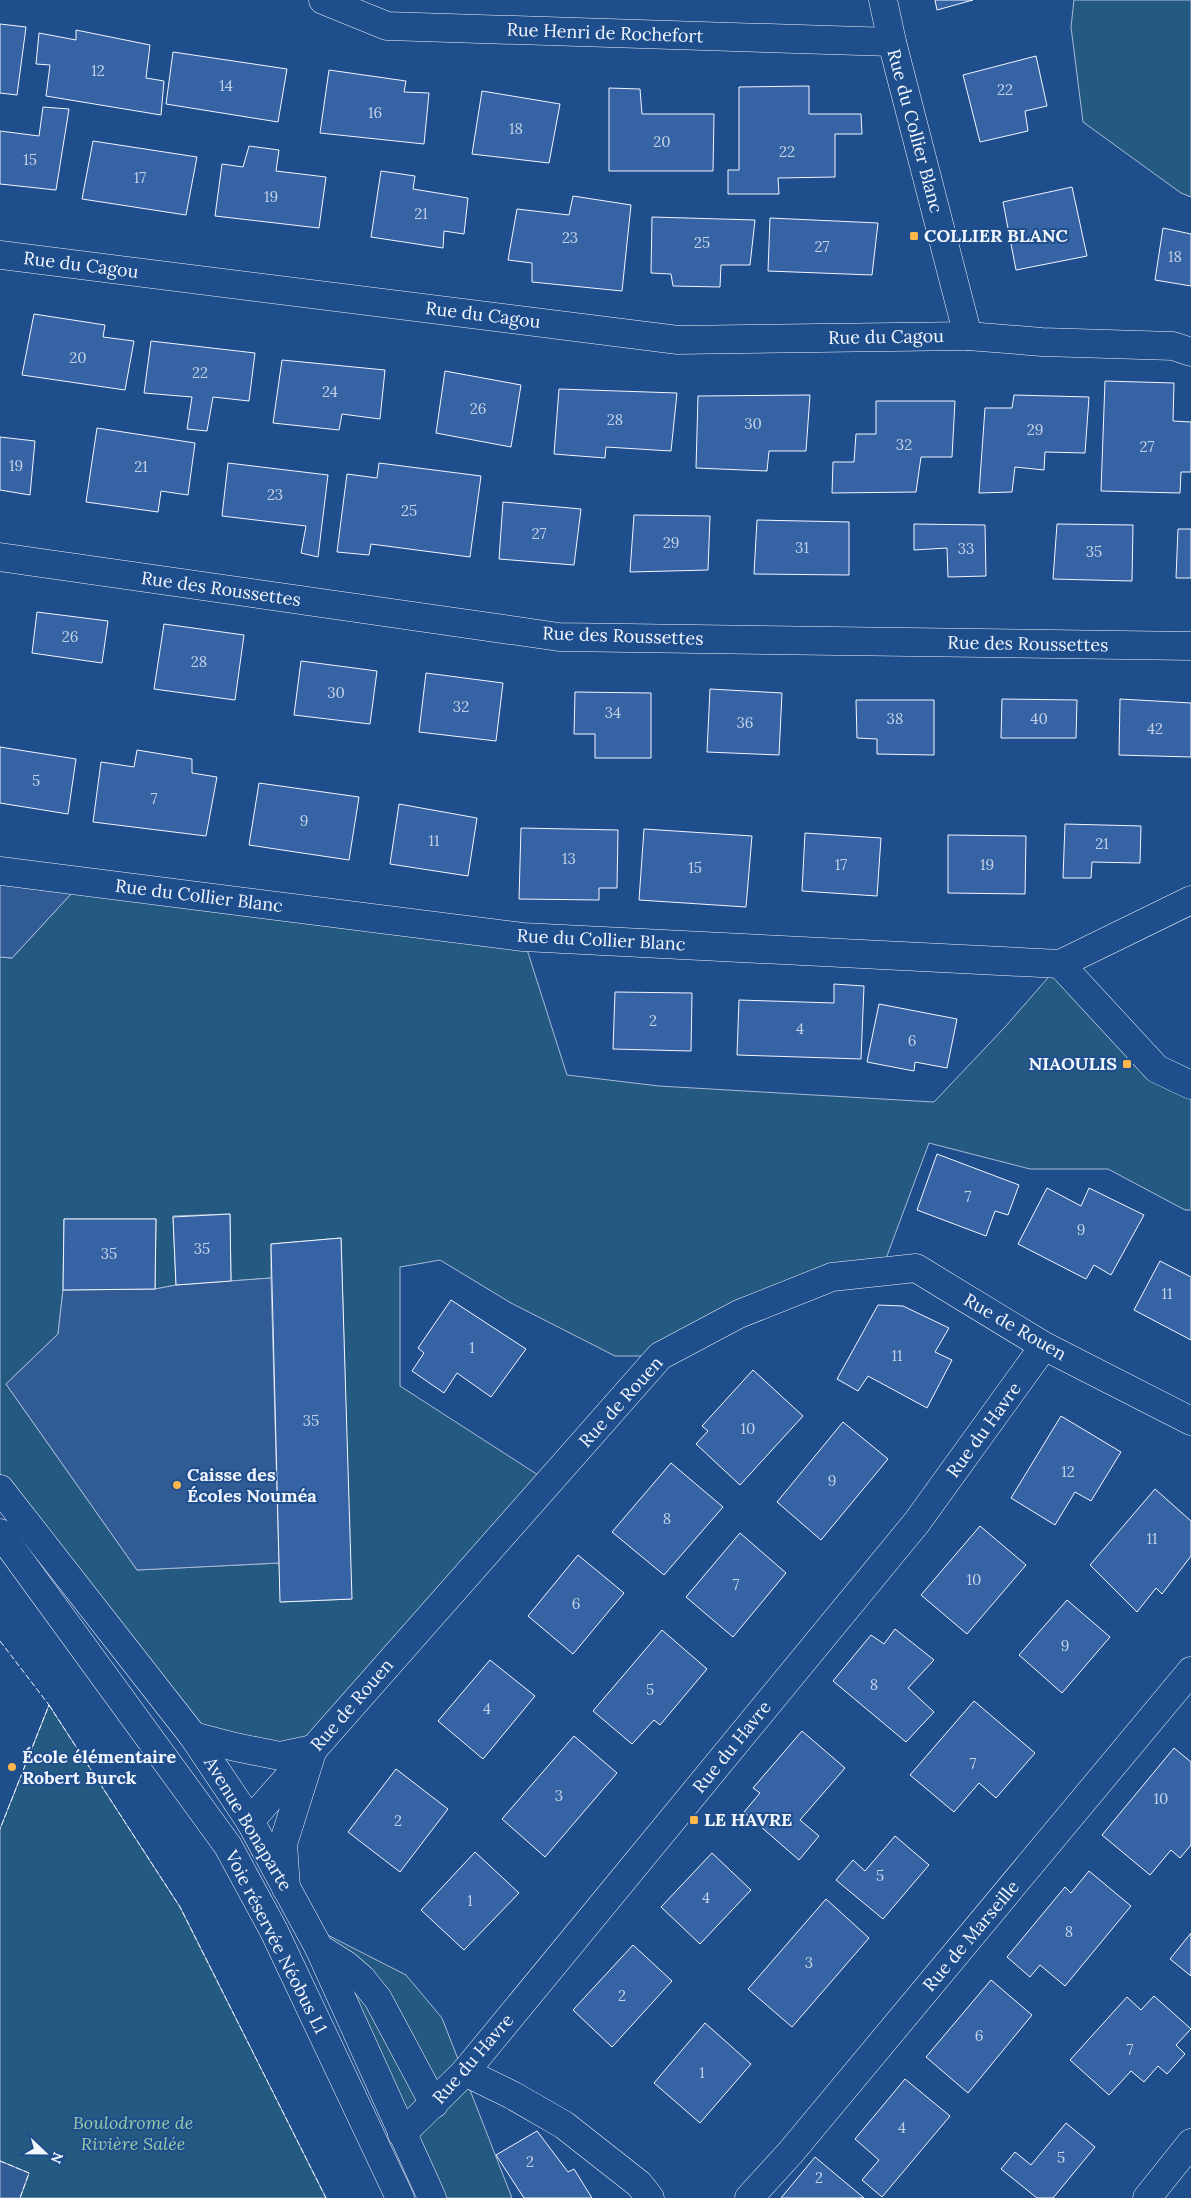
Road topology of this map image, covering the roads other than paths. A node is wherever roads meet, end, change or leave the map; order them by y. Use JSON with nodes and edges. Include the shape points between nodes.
{"nodes":[{"id":1,"x":323,"y":0,"type":"edge"},
{"id":2,"x":883,"y":0,"type":"edge"},
{"id":3,"x":892,"y":42,"type":"junction"},
{"id":4,"x":0,"y":255,"type":"edge"},
{"id":5,"x":968,"y":336,"type":"junction"},
{"id":6,"x":1191,"y":352,"type":"edge"},
{"id":7,"x":0,"y":557,"type":"edge"},
{"id":8,"x":1191,"y":646,"type":"edge"},
{"id":9,"x":0,"y":871,"type":"edge"},
{"id":10,"x":1191,"y":900,"type":"edge"},
{"id":11,"x":1060,"y":964,"type":"junction"},
{"id":12,"x":1191,"y":1085,"type":"edge"},
{"id":13,"x":1044,"y":1346,"type":"junction"},
{"id":14,"x":1191,"y":1421,"type":"edge"},
{"id":15,"x":0,"y":1489,"type":"edge"},
{"id":16,"x":0,"y":1533,"type":"edge"},
{"id":17,"x":1191,"y":1671,"type":"edge"},
{"id":18,"x":193,"y":1736,"type":"junction"},
{"id":19,"x":313,"y":1749,"type":"junction"},
{"id":20,"x":250,"y":1821,"type":"junction"},
{"id":21,"x":286,"y":1888,"type":"junction"},
{"id":22,"x":319,"y":1948,"type":"junction"},
{"id":23,"x":465,"y":2072,"type":"junction"},
{"id":24,"x":434,"y":2104,"type":"junction"},
{"id":25,"x":402,"y":2134,"type":"junction"},
{"id":26,"x":1191,"y":2143,"type":"edge"},
{"id":27,"x":400,"y":2198,"type":"edge"},
{"id":28,"x":432,"y":2198,"type":"edge"},
{"id":29,"x":650,"y":2198,"type":"edge"},
{"id":30,"x":749,"y":2198,"type":"edge"},
{"id":31,"x":1147,"y":2198,"type":"edge"}],
"edges":[{"from":1,"to":3,"type":"street","name":"Rue Henri de Rochefort","via":[[387,26]]},
{"from":2,"to":3,"type":"street","name":"Rue du Collier Blanc"},
{"from":3,"to":5,"type":"street","name":"Rue du Collier Blanc"},
{"from":4,"to":5,"type":"street","name":"Rue du Cagou","via":[[678,340]]},
{"from":5,"to":6,"type":"street","via":[[1173,346]]},
{"from":7,"to":8,"type":"street","name":"Rue des Roussettes","via":[[559,637]]},
{"from":9,"to":11,"type":"street","name":"Rue du Collier Blanc","via":[[523,937]]},
{"from":10,"to":11,"type":"street","name":"Rue du Collier Blanc"},
{"from":11,"to":12,"type":"street","via":[[1157,1069]]},
{"from":13,"to":14,"type":"street","name":"Rue de Rouen"},
{"from":13,"to":19,"type":"street","name":"Rue de Rouen","via":[[916,1268],[832,1278],[739,1314],[660,1356]]},
{"from":13,"to":23,"type":"street","name":"Rue du Havre","via":[[917,1522]]},
{"from":15,"to":18,"type":"street","name":"Avenue Bonaparte"},
{"from":16,"to":27,"type":"street","name":"Voie réservée Néobus L1","via":[[228,1846],[274,1931]]},
{"from":17,"to":30,"type":"street","name":"Rue de Marseille","via":[[791,2152]]},
{"from":18,"to":19,"type":"street","via":[[280,1756]]},
{"from":18,"to":20,"type":"street","name":"Avenue Bonaparte"},
{"from":19,"to":20,"type":"street","name":"Rue de Rouen"},
{"from":19,"to":21,"type":"street","via":[[283,1844]]},
{"from":20,"to":21,"type":"street","name":"Avenue Bonaparte"},
{"from":21,"to":22,"type":"street","name":"Avenue Bonaparte"},
{"from":22,"to":24,"type":"street","via":[[346,1965],[378,1999]]},
{"from":22,"to":25,"type":"street","name":"Avenue Bonaparte"},
{"from":23,"to":24,"type":"street","name":"Rue du Havre"},
{"from":23,"to":29,"type":"street","via":[[564,2125],[639,2184]]},
{"from":24,"to":25,"type":"street","name":"Rue du Havre"},
{"from":25,"to":28,"type":"street","name":"Avenue Bonaparte"},
{"from":26,"to":31,"type":"street"}]}
